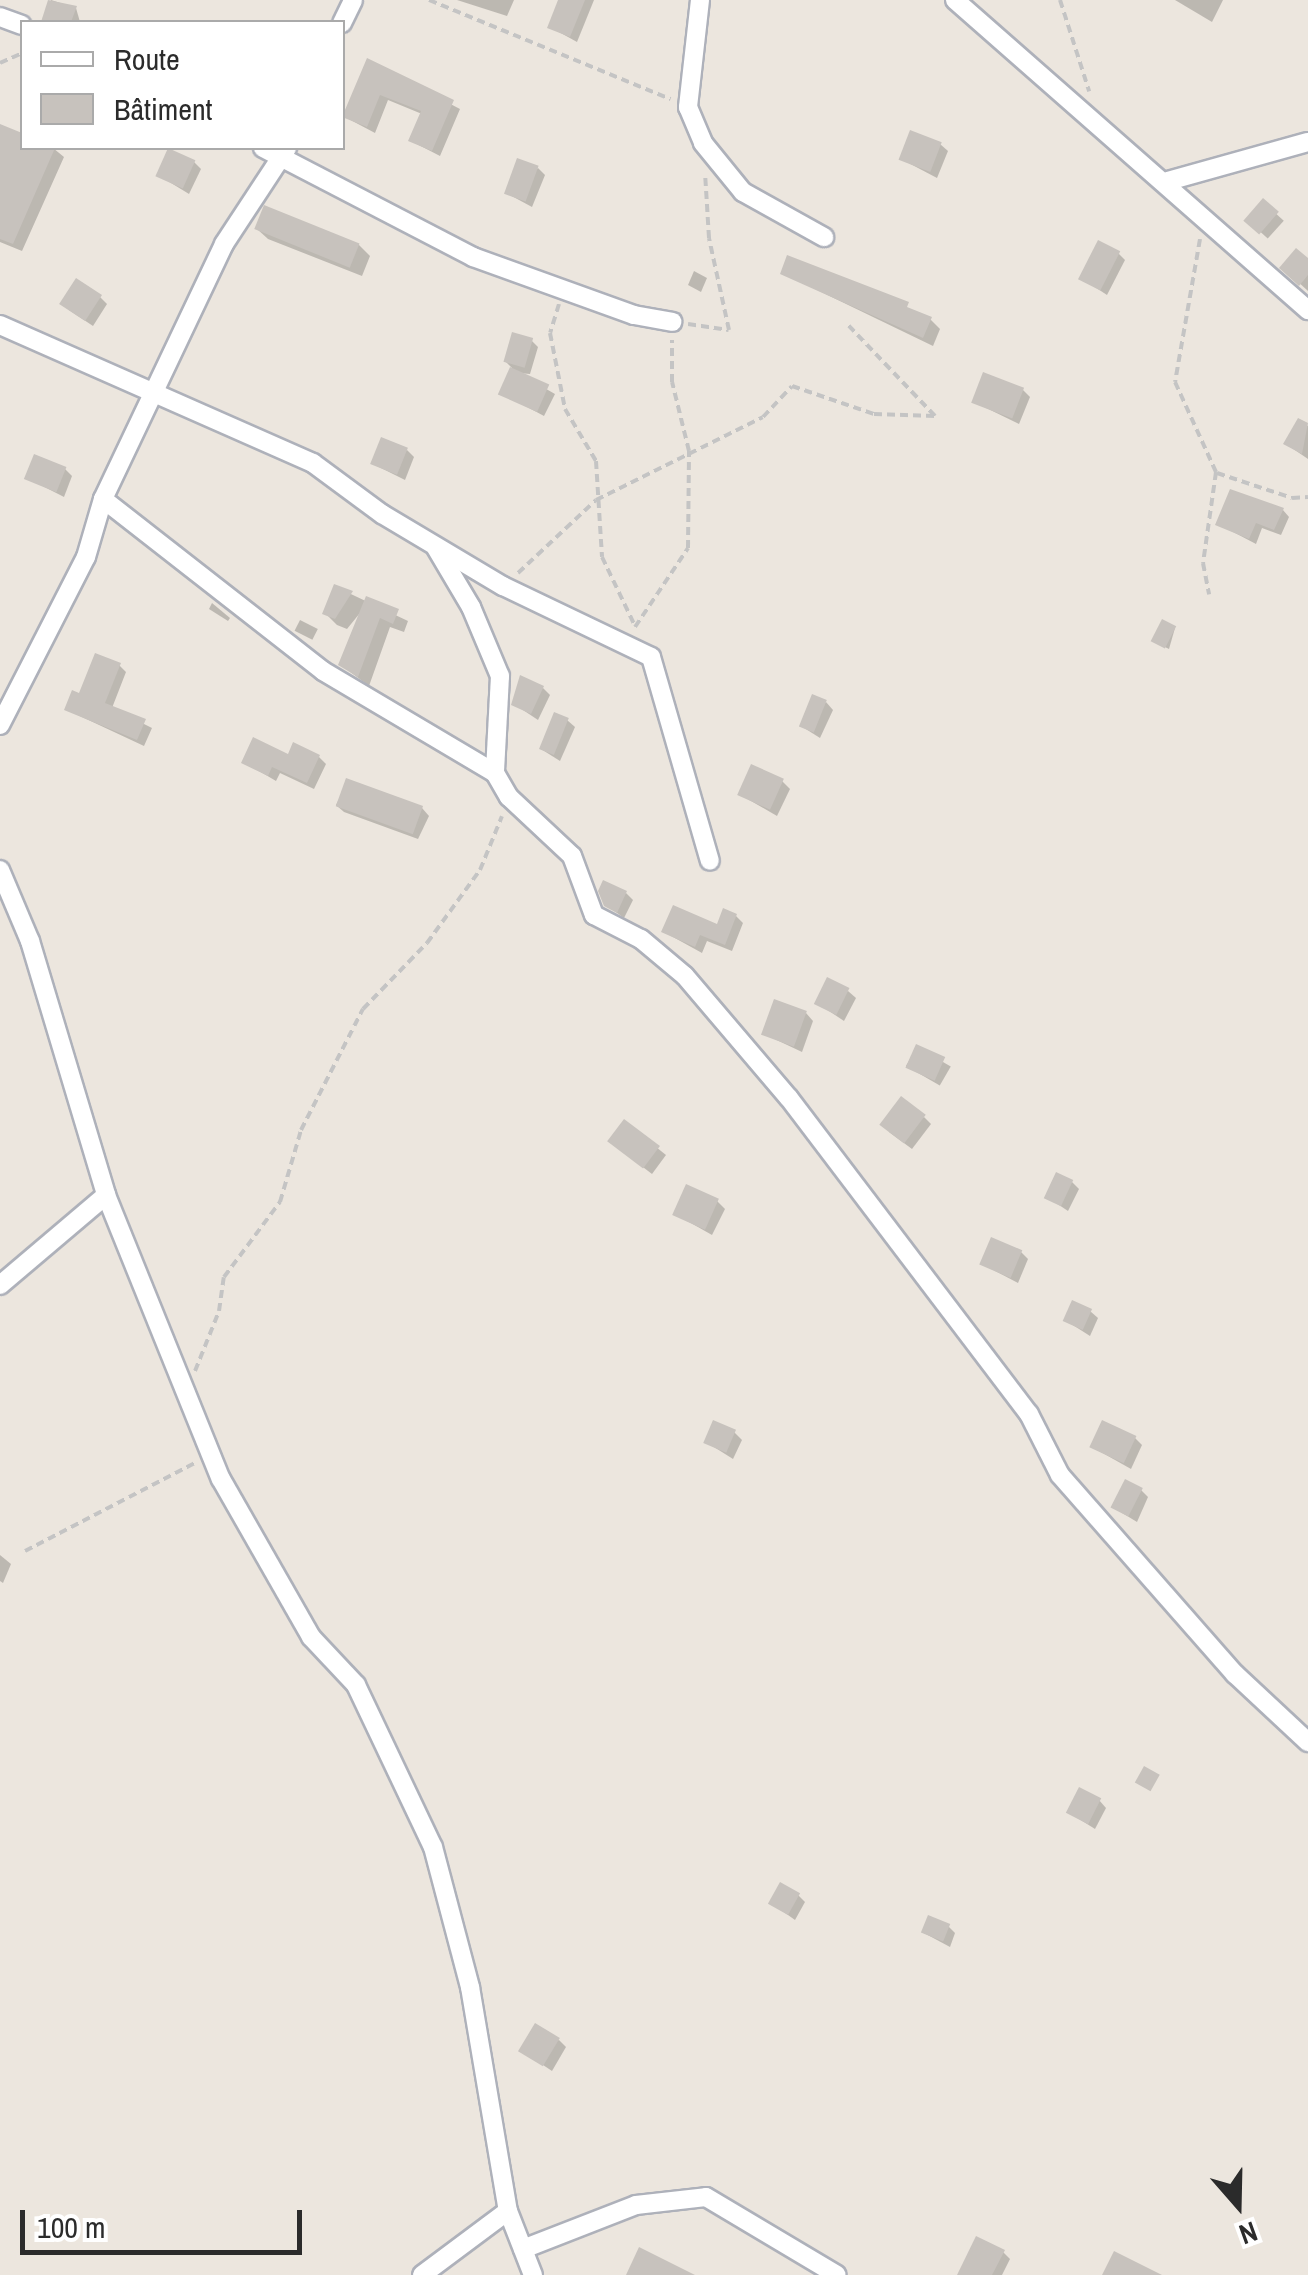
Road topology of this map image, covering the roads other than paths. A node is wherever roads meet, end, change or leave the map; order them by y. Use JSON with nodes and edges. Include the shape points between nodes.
{"nodes":[{"id":1,"x":700,"y":0,"type":"edge"},
{"id":2,"x":956,"y":0,"type":"edge"},
{"id":3,"x":1308,"y":142,"type":"edge"},
{"id":4,"x":284,"y":153,"type":"edge"},
{"id":5,"x":1168,"y":182,"type":"junction"},
{"id":6,"x":824,"y":236,"type":"dead end"},
{"id":7,"x":1308,"y":310,"type":"edge"},
{"id":8,"x":672,"y":322,"type":"road end"},
{"id":9,"x":0,"y":325,"type":"edge"},
{"id":10,"x":153,"y":394,"type":"junction"},
{"id":11,"x":103,"y":499,"type":"junction"},
{"id":12,"x":433,"y":543,"type":"junction"},
{"id":13,"x":0,"y":725,"type":"edge"},
{"id":14,"x":495,"y":772,"type":"junction"},
{"id":15,"x":710,"y":861,"type":"dead end"},
{"id":16,"x":0,"y":870,"type":"edge"},
{"id":17,"x":106,"y":1195,"type":"junction"},
{"id":18,"x":0,"y":1286,"type":"edge"},
{"id":19,"x":1308,"y":1742,"type":"edge"},
{"id":20,"x":508,"y":2211,"type":"junction"},
{"id":21,"x":523,"y":2249,"type":"junction"},
{"id":22,"x":422,"y":2275,"type":"edge"},
{"id":23,"x":533,"y":2275,"type":"edge"},
{"id":24,"x":837,"y":2275,"type":"edge"}],
"edges":[{"from":1,"to":6,"type":"street","via":[[688,107],[703,144],[743,192]]},
{"from":2,"to":5,"type":"street"},
{"from":3,"to":5,"type":"street"},
{"from":4,"to":8,"type":"street","via":[[473,257],[634,315]]},
{"from":4,"to":10,"type":"street","via":[[224,244]]},
{"from":5,"to":7,"type":"street"},
{"from":9,"to":10,"type":"street"},
{"from":10,"to":11,"type":"street"},
{"from":10,"to":12,"type":"street","via":[[313,463]]},
{"from":11,"to":13,"type":"street","via":[[86,556]]},
{"from":11,"to":14,"type":"street","via":[[323,671]]},
{"from":12,"to":14,"type":"street","via":[[472,607],[500,676]]},
{"from":12,"to":15,"type":"street","via":[[503,586],[650,657]]},
{"from":14,"to":19,"type":"street","via":[[509,797],[572,856],[594,915],[641,939],[684,976],[789,1098],[1029,1414],[1060,1475],[1235,1674]]},
{"from":16,"to":17,"type":"street","via":[[30,941]]},
{"from":17,"to":18,"type":"street"},
{"from":17,"to":20,"type":"street","via":[[211,1457],[312,1637],[356,1684],[433,1847],[470,1988]]},
{"from":20,"to":21,"type":"street"},
{"from":20,"to":22,"type":"street"},
{"from":21,"to":23,"type":"street"},
{"from":21,"to":24,"type":"street","via":[[636,2205],[706,2197]]}]}
